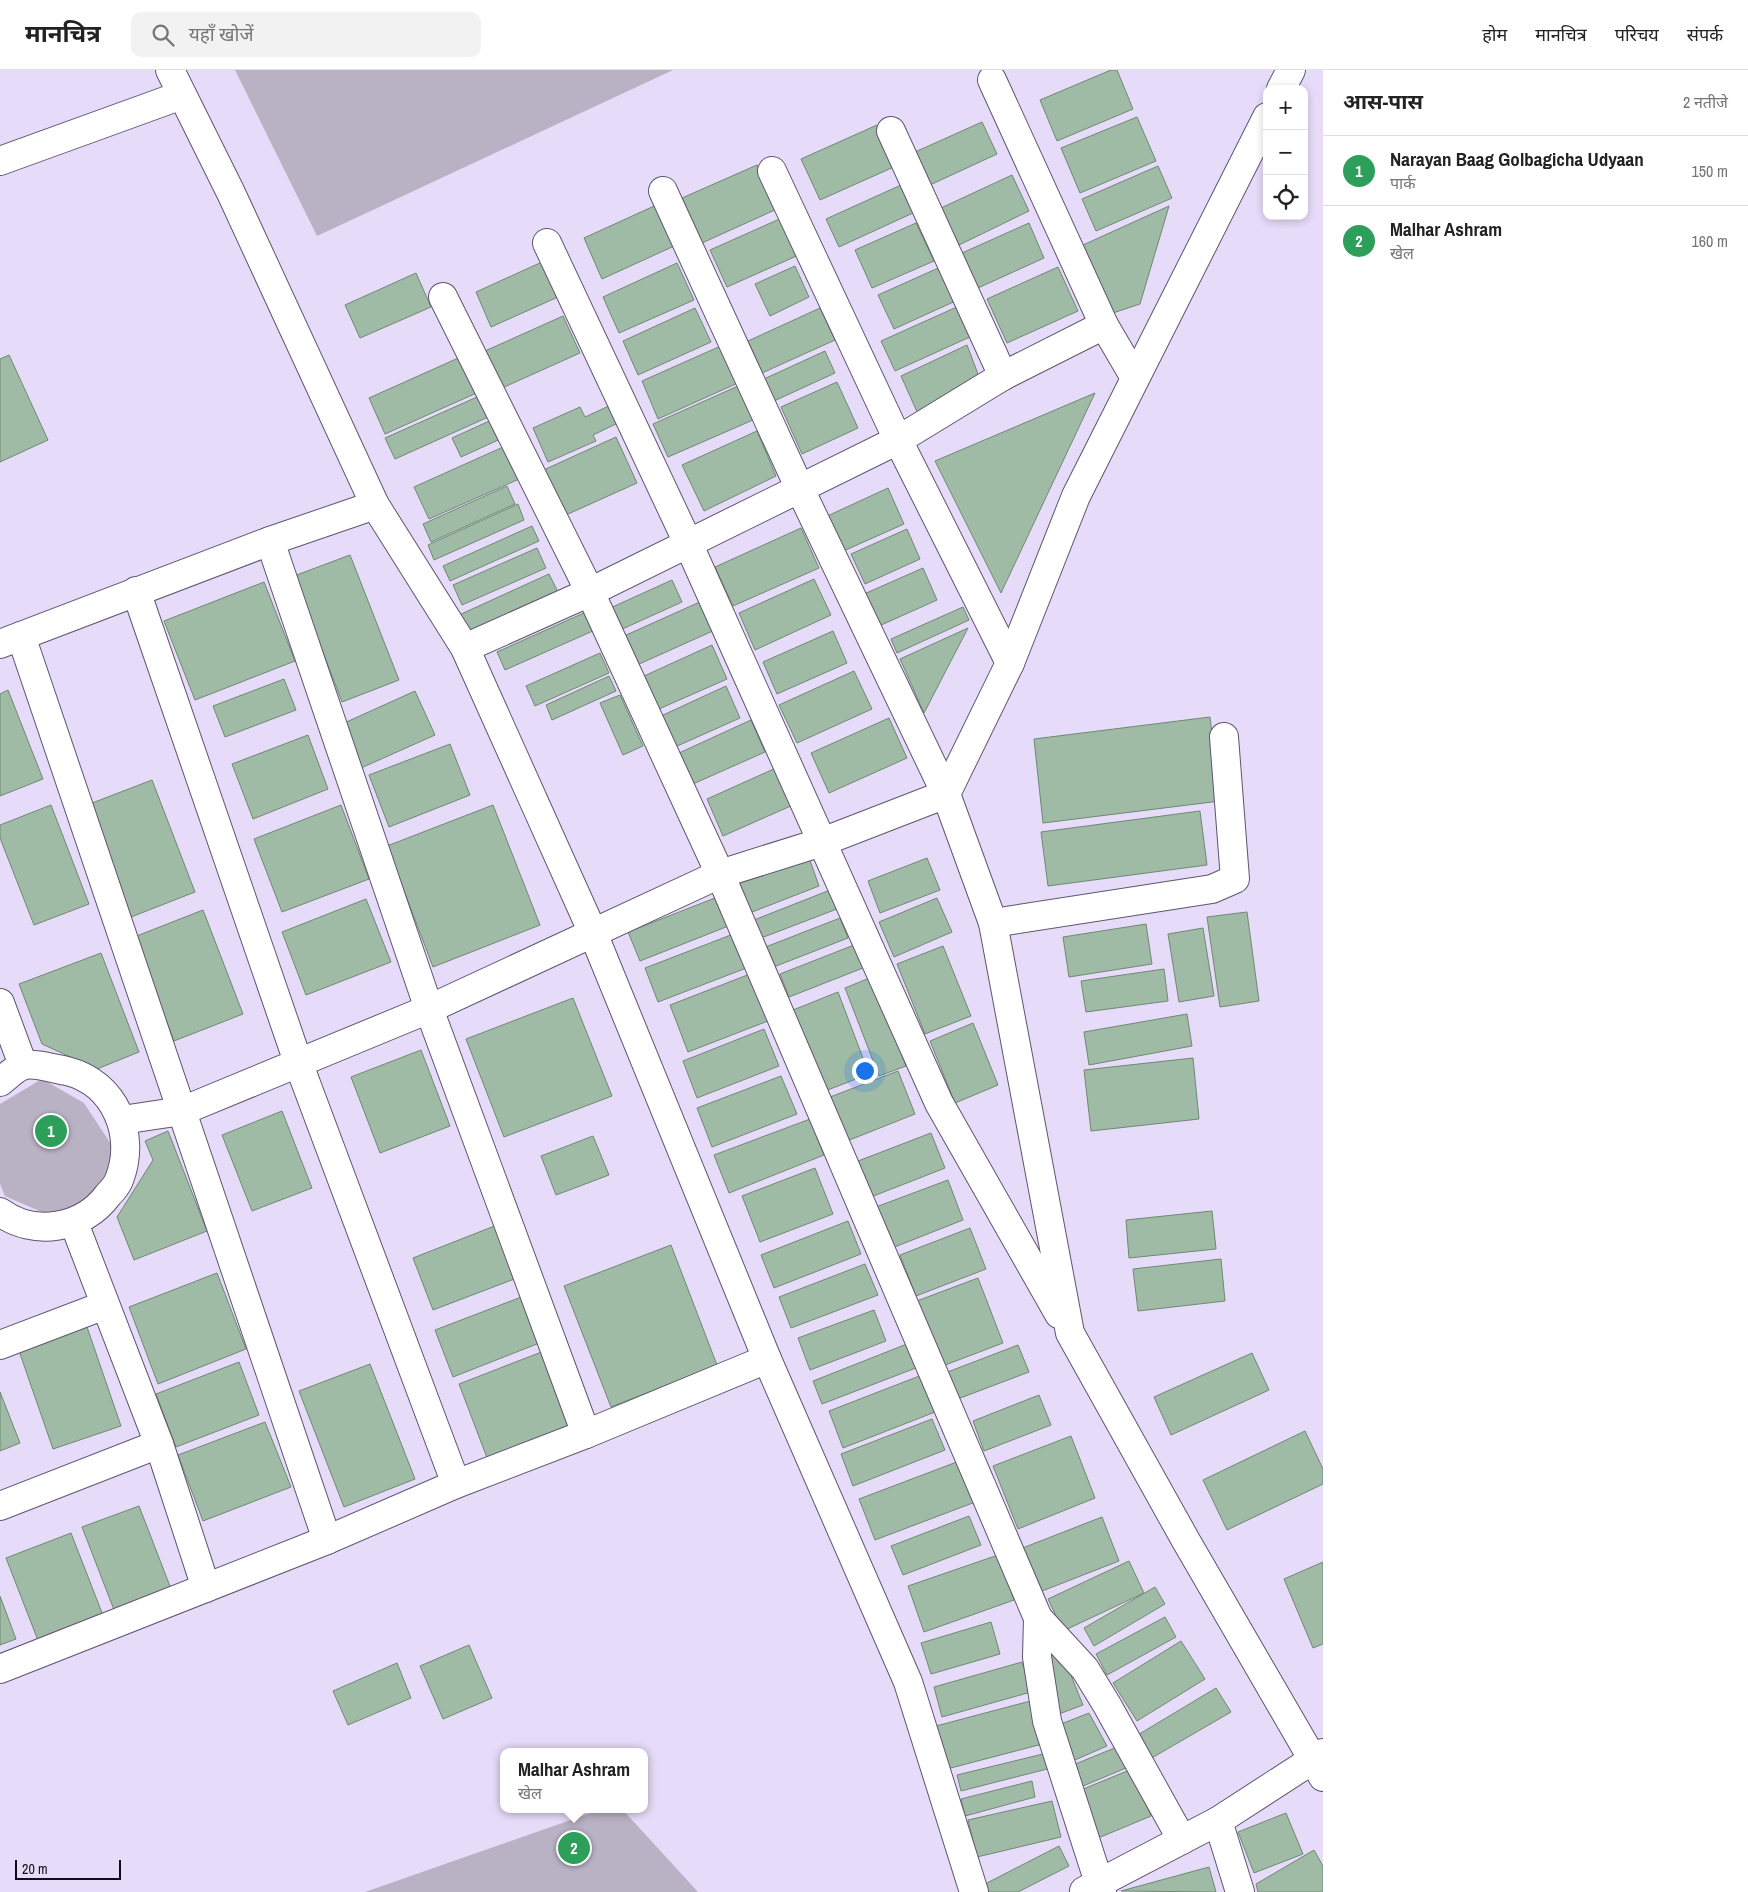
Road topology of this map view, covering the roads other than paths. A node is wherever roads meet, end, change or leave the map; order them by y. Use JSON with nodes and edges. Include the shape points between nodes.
{"nodes":[{"id":1,"x":170,"y":70,"type":"edge"},
{"id":2,"x":1291,"y":70,"type":"edge"},
{"id":3,"x":992,"y":80,"type":"dead end"},
{"id":4,"x":1283,"y":85,"type":"edge"},
{"id":5,"x":182,"y":95,"type":"junction"},
{"id":6,"x":1263,"y":125,"type":"edge"},
{"id":7,"x":891,"y":131,"type":"dead end"},
{"id":8,"x":0,"y":161,"type":"edge"},
{"id":9,"x":772,"y":171,"type":"dead end"},
{"id":10,"x":663,"y":191,"type":"dead end"},
{"id":11,"x":547,"y":243,"type":"dead end"},
{"id":12,"x":443,"y":297,"type":"dead end"},
{"id":13,"x":1104,"y":325,"type":"junction"},
{"id":14,"x":1003,"y":376,"type":"junction"},
{"id":15,"x":1135,"y":378,"type":"junction"},
{"id":16,"x":898,"y":440,"type":"junction"},
{"id":17,"x":800,"y":489,"type":"junction"},
{"id":18,"x":375,"y":505,"type":"junction"},
{"id":19,"x":270,"y":540,"type":"junction"},
{"id":20,"x":688,"y":542,"type":"junction"},
{"id":21,"x":136,"y":591,"type":"junction"},
{"id":22,"x":590,"y":592,"type":"junction"},
{"id":23,"x":11,"y":640,"type":"edge"},
{"id":24,"x":465,"y":648,"type":"junction"},
{"id":25,"x":1010,"y":663,"type":"junction"},
{"id":26,"x":1224,"y":737,"type":"dead end"},
{"id":27,"x":946,"y":794,"type":"junction"},
{"id":28,"x":822,"y":842,"type":"junction"},
{"id":29,"x":720,"y":874,"type":"junction"},
{"id":30,"x":993,"y":923,"type":"junction"},
{"id":31,"x":593,"y":933,"type":"junction"},
{"id":32,"x":0,"y":1003,"type":"edge"},
{"id":33,"x":429,"y":1009,"type":"junction"},
{"id":34,"x":298,"y":1062,"type":"junction"},
{"id":35,"x":23,"y":1065,"type":"junction"},
{"id":36,"x":0,"y":1082,"type":"edge"},
{"id":37,"x":182,"y":1111,"type":"junction"},
{"id":38,"x":122,"y":1120,"type":"junction"},
{"id":39,"x":0,"y":1212,"type":"edge"},
{"id":40,"x":74,"y":1223,"type":"junction"},
{"id":41,"x":105,"y":1305,"type":"junction"},
{"id":42,"x":1070,"y":1332,"type":"junction"},
{"id":43,"x":0,"y":1345,"type":"edge"},
{"id":44,"x":767,"y":1360,"type":"junction"},
{"id":45,"x":586,"y":1434,"type":"junction"},
{"id":46,"x":159,"y":1444,"type":"junction"},
{"id":47,"x":456,"y":1484,"type":"junction"},
{"id":48,"x":0,"y":1506,"type":"edge"},
{"id":49,"x":327,"y":1540,"type":"junction"},
{"id":50,"x":206,"y":1588,"type":"junction"},
{"id":51,"x":1038,"y":1618,"type":"junction"},
{"id":52,"x":0,"y":1669,"type":"edge"},
{"id":53,"x":1319,"y":1763,"type":"edge"},
{"id":54,"x":1218,"y":1821,"type":"junction"},
{"id":55,"x":1182,"y":1840,"type":"junction"},
{"id":56,"x":1094,"y":1889,"type":"edge"},
{"id":57,"x":974,"y":1892,"type":"edge"},
{"id":58,"x":1240,"y":1892,"type":"edge"}],
"edges":[{"from":1,"to":5,"type":"street"},
{"from":2,"to":4,"type":"street"},
{"from":3,"to":13,"type":"street"},
{"from":5,"to":8,"type":"street"},
{"from":5,"to":18,"type":"street","via":[[231,193]]},
{"from":6,"to":15,"type":"street"},
{"from":7,"to":14,"type":"street"},
{"from":9,"to":16,"type":"street"},
{"from":10,"to":17,"type":"street"},
{"from":11,"to":20,"type":"street"},
{"from":12,"to":22,"type":"street"},
{"from":13,"to":14,"type":"street"},
{"from":13,"to":15,"type":"street"},
{"from":14,"to":16,"type":"street"},
{"from":15,"to":25,"type":"street","via":[[1076,496]]},
{"from":16,"to":17,"type":"street"},
{"from":16,"to":25,"type":"street"},
{"from":17,"to":20,"type":"street"},
{"from":17,"to":27,"type":"street"},
{"from":18,"to":19,"type":"street"},
{"from":18,"to":24,"type":"street"},
{"from":19,"to":21,"type":"street"},
{"from":19,"to":33,"type":"street"},
{"from":20,"to":22,"type":"street"},
{"from":20,"to":28,"type":"street"},
{"from":21,"to":23,"type":"street"},
{"from":21,"to":34,"type":"street"},
{"from":22,"to":24,"type":"street"},
{"from":22,"to":29,"type":"street"},
{"from":23,"to":37,"type":"street"},
{"from":24,"to":31,"type":"street"},
{"from":25,"to":27,"type":"street"},
{"from":26,"to":30,"type":"street","via":[[1235,879],[1212,889]]},
{"from":27,"to":28,"type":"street"},
{"from":27,"to":30,"type":"street"},
{"from":28,"to":29,"type":"street"},
{"from":28,"to":42,"type":"street","via":[[939,1103]]},
{"from":29,"to":31,"type":"street"},
{"from":29,"to":51,"type":"street"},
{"from":30,"to":42,"type":"street"},
{"from":31,"to":33,"type":"street"},
{"from":31,"to":44,"type":"street"},
{"from":32,"to":35,"type":"street"},
{"from":33,"to":34,"type":"street"},
{"from":33,"to":45,"type":"street"},
{"from":34,"to":37,"type":"street"},
{"from":34,"to":47,"type":"street"},
{"from":35,"to":36,"type":"street"},
{"from":35,"to":38,"type":"street","via":[[80,1074],[106,1093]]},
{"from":37,"to":38,"type":"street"},
{"from":37,"to":49,"type":"street"},
{"from":38,"to":40,"type":"street","via":[[126,1150],[119,1181],[100,1206]]},
{"from":39,"to":40,"type":"street","via":[[11,1220],[42,1228]]},
{"from":40,"to":41,"type":"street"},
{"from":41,"to":43,"type":"street"},
{"from":41,"to":46,"type":"street"},
{"from":42,"to":53,"type":"street","via":[[1180,1530]]},
{"from":44,"to":45,"type":"street"},
{"from":44,"to":57,"type":"street","via":[[908,1682]]},
{"from":45,"to":47,"type":"street"},
{"from":46,"to":48,"type":"street"},
{"from":46,"to":50,"type":"street"},
{"from":47,"to":49,"type":"street"},
{"from":49,"to":50,"type":"street"},
{"from":50,"to":52,"type":"street"},
{"from":51,"to":55,"type":"street","via":[[1085,1668]]},
{"from":51,"to":56,"type":"street","via":[[1037,1657],[1047,1721]]},
{"from":53,"to":54,"type":"street"},
{"from":54,"to":55,"type":"street"},
{"from":54,"to":58,"type":"street"},
{"from":55,"to":56,"type":"street"}]}
